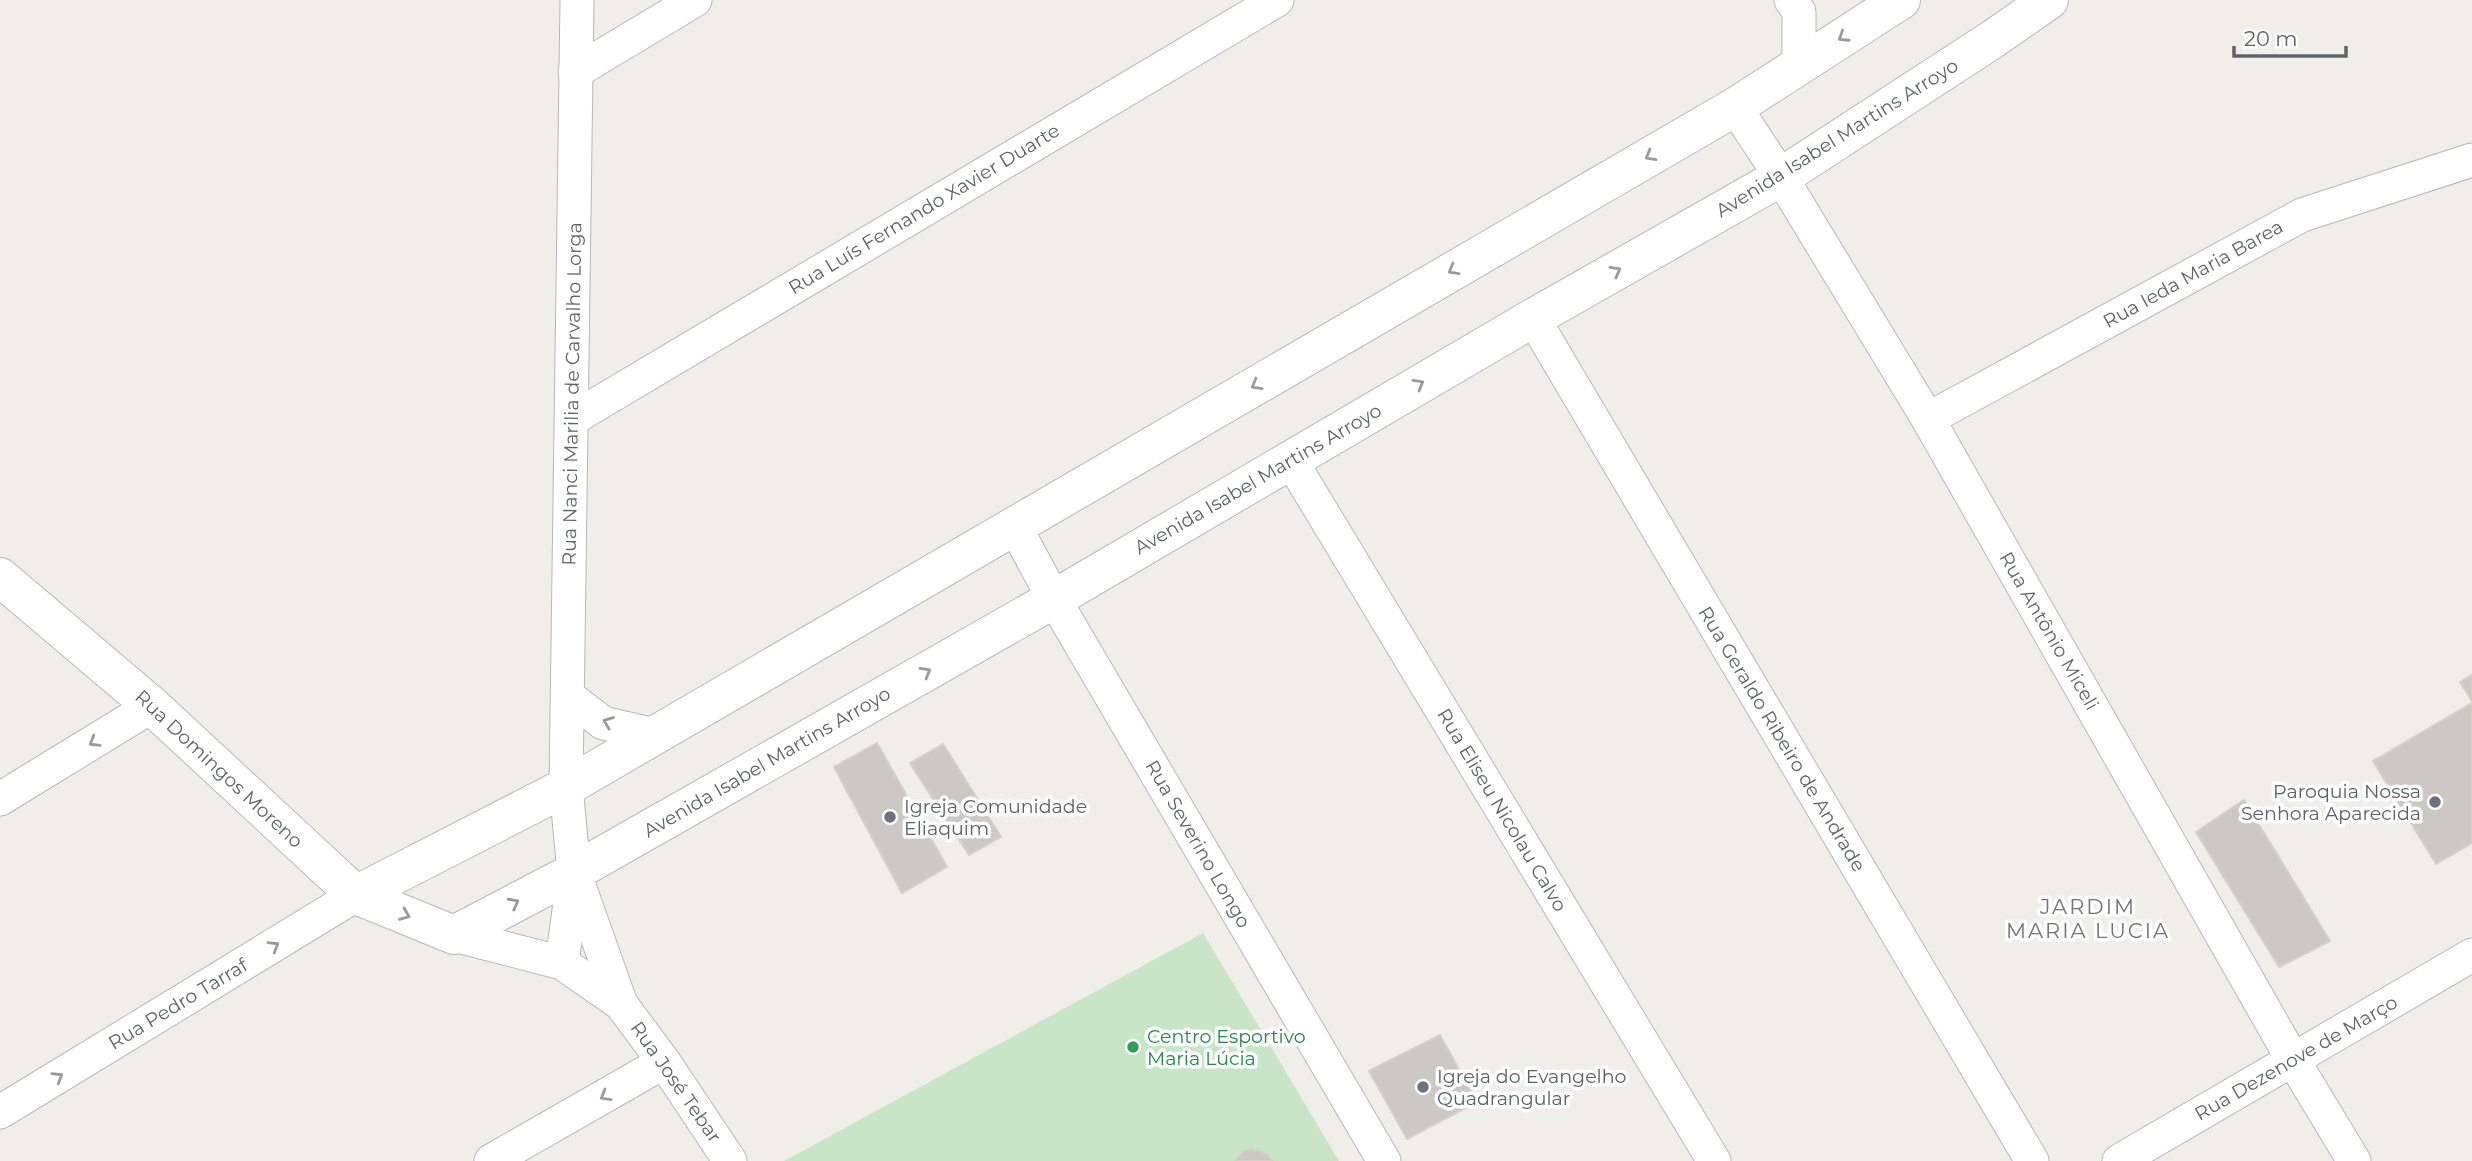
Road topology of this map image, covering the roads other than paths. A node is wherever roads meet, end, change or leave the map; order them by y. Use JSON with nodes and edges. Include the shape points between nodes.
{"nodes":[{"id":1,"x":578,"y":0,"type":"edge"},
{"id":2,"x":695,"y":0,"type":"edge"},
{"id":3,"x":1276,"y":0,"type":"edge"},
{"id":4,"x":1791,"y":0,"type":"edge"},
{"id":5,"x":1901,"y":0,"type":"edge"},
{"id":6,"x":2049,"y":0,"type":"edge"},
{"id":7,"x":1800,"y":65,"type":"junction"},
{"id":8,"x":575,"y":72,"type":"junction"},
{"id":9,"x":1735,"y":107,"type":"junction"},
{"id":10,"x":2472,"y":160,"type":"edge"},
{"id":11,"x":1781,"y":177,"type":"junction"},
{"id":12,"x":1533,"y":318,"type":"junction"},
{"id":13,"x":572,"y":419,"type":"junction"},
{"id":14,"x":1927,"y":419,"type":"junction"},
{"id":15,"x":1290,"y":460,"type":"junction"},
{"id":16,"x":1014,"y":525,"type":"junction"},
{"id":17,"x":0,"y":577,"type":"edge"},
{"id":18,"x":1054,"y":599,"type":"junction"},
{"id":19,"x":568,"y":696,"type":"junction"},
{"id":20,"x":152,"y":706,"type":"junction"},
{"id":21,"x":655,"y":735,"type":"junction"},
{"id":22,"x":566,"y":788,"type":"junction"},
{"id":23,"x":0,"y":799,"type":"edge"},
{"id":24,"x":574,"y":872,"type":"junction"},
{"id":25,"x":356,"y":895,"type":"junction"},
{"id":26,"x":454,"y":935,"type":"junction"},
{"id":27,"x":2472,"y":956,"type":"edge"},
{"id":28,"x":562,"y":963,"type":"junction"},
{"id":29,"x":621,"y":1004,"type":"junction"},
{"id":30,"x":2293,"y":1060,"type":"junction"},
{"id":31,"x":664,"y":1062,"type":"junction"},
{"id":32,"x":0,"y":1112,"type":"edge"},
{"id":33,"x":491,"y":1161,"type":"edge"},
{"id":34,"x":730,"y":1161,"type":"edge"},
{"id":35,"x":1384,"y":1161,"type":"edge"},
{"id":36,"x":1714,"y":1161,"type":"edge"},
{"id":37,"x":2032,"y":1161,"type":"edge"},
{"id":38,"x":2119,"y":1161,"type":"edge"},
{"id":39,"x":2354,"y":1161,"type":"edge"}],
"edges":[{"from":1,"to":8,"type":"street","name":"Rua Nanci Marilia de Carvalho Lorga"},
{"from":2,"to":8,"type":"street"},
{"from":3,"to":13,"type":"street","name":"Rua Luís Fernando Xavier Duarte"},
{"from":4,"to":7,"type":"street","via":[[1798,12]]},
{"from":5,"to":7,"type":"street","one_way":true},
{"from":6,"to":11,"type":"street","name":"Avenida Isabel Martins Arroyo"},
{"from":7,"to":9,"type":"street"},
{"from":8,"to":13,"type":"street","name":"Rua Nanci Marilia de Carvalho Lorga"},
{"from":9,"to":11,"type":"street","name":"Rua Antônio Miceli"},
{"from":9,"to":16,"type":"street","one_way":true},
{"from":10,"to":14,"type":"street","name":"Rua Ieda Maria Barea","via":[[2302,215]]},
{"from":12,"to":11,"type":"street","name":"Avenida Isabel Martins Arroyo","one_way":true},
{"from":11,"to":14,"type":"street","name":"Rua Antônio Miceli"},
{"from":15,"to":12,"type":"street","name":"Avenida Isabel Martins Arroyo","one_way":true},
{"from":12,"to":37,"type":"street","name":"Rua Geraldo Ribeiro de Andrade"},
{"from":13,"to":19,"type":"street","name":"Rua Nanci Marilia de Carvalho Lorga"},
{"from":14,"to":30,"type":"street","name":"Rua Antônio Miceli"},
{"from":15,"to":18,"type":"street","name":"Avenida Isabel Martins Arroyo"},
{"from":15,"to":36,"type":"street","name":"Rua Eliseu Nicolau Calvo"},
{"from":16,"to":18,"type":"street","name":"Rua Severino Longo"},
{"from":16,"to":21,"type":"street"},
{"from":17,"to":20,"type":"street","name":"Rua Domingos Moreno"},
{"from":24,"to":18,"type":"street","name":"Avenida Isabel Martins Arroyo","one_way":true},
{"from":18,"to":35,"type":"street","name":"Rua Severino Longo"},
{"from":21,"to":19,"type":"street","one_way":true,"via":[[603,723]]},
{"from":19,"to":22,"type":"street","name":"Rua Nanci Marilia de Carvalho Lorga"},
{"from":20,"to":23,"type":"street","one_way":true},
{"from":20,"to":25,"type":"street","name":"Rua Domingos Moreno"},
{"from":21,"to":22,"type":"street"},
{"from":22,"to":24,"type":"street","name":"Rua Nanci Marilia de Carvalho Lorga"},
{"from":22,"to":25,"type":"street"},
{"from":26,"to":24,"type":"street","name":"Avenida Isabel Martins Arroyo","one_way":true},
{"from":24,"to":28,"type":"street"},
{"from":24,"to":29,"type":"street","name":"Rua José Tebar"},
{"from":25,"to":26,"type":"street","name":"Rua Domingos Moreno","one_way":true},
{"from":32,"to":25,"type":"street","name":"Rua Pedro Tarraf","one_way":true},
{"from":26,"to":28,"type":"street","name":"Rua José Tebar"},
{"from":27,"to":30,"type":"street","name":"Rua Dezenove de Março"},
{"from":28,"to":29,"type":"street","name":"Rua José Tebar"},
{"from":29,"to":31,"type":"street","name":"Rua José Tebar"},
{"from":30,"to":38,"type":"street","name":"Rua Dezenove de Março"},
{"from":30,"to":39,"type":"street","name":"Rua Antônio Miceli"},
{"from":31,"to":33,"type":"street","one_way":true},
{"from":31,"to":34,"type":"street","name":"Rua José Tebar"}]}
